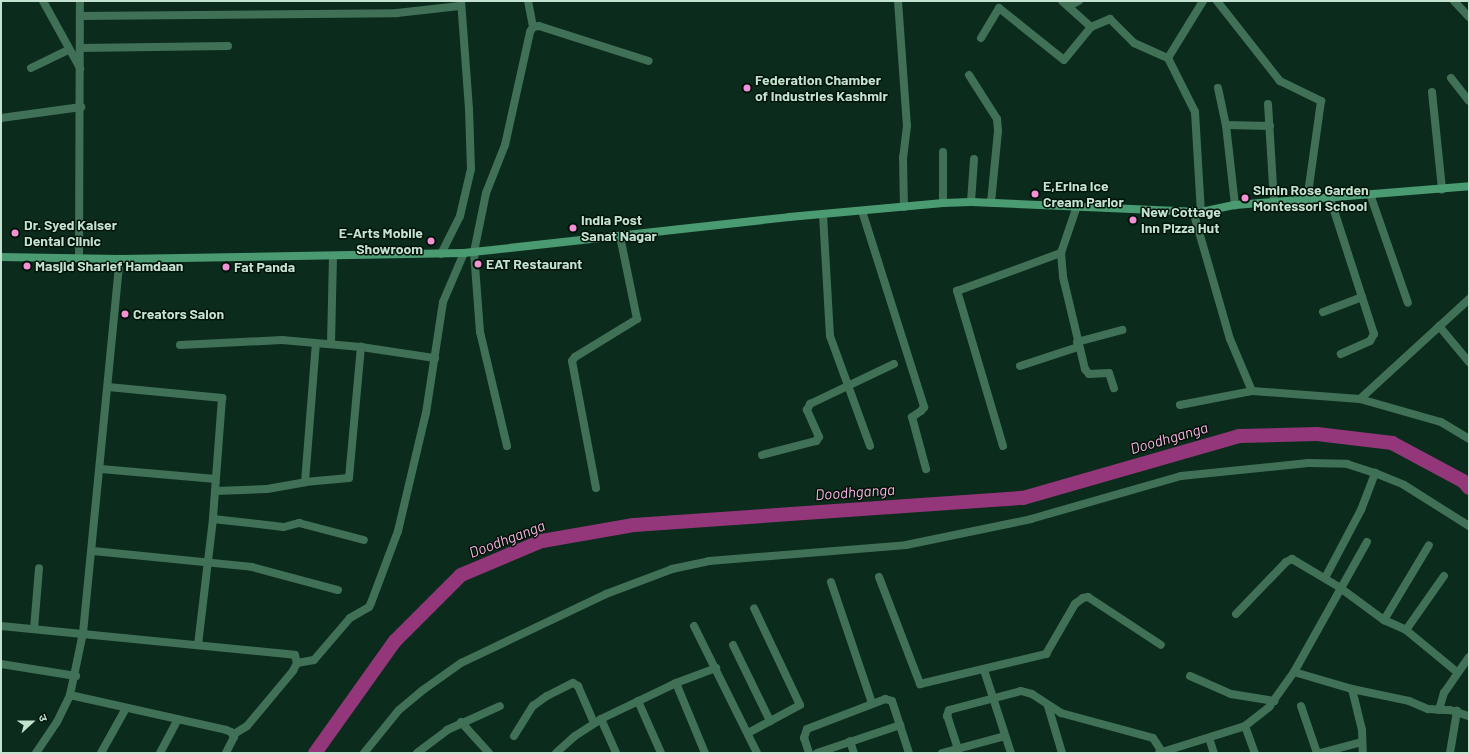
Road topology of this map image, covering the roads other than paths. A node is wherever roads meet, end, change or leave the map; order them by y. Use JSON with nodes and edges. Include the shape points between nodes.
{"nodes":[{"id":1,"x":43,"y":1,"type":"edge"},
{"id":2,"x":80,"y":1,"type":"edge"},
{"id":3,"x":528,"y":1,"type":"edge"},
{"id":4,"x":898,"y":1,"type":"edge"},
{"id":5,"x":1079,"y":1,"type":"edge"},
{"id":6,"x":1204,"y":1,"type":"edge"},
{"id":7,"x":1217,"y":1,"type":"edge"},
{"id":8,"x":1454,"y":1,"type":"edge"},
{"id":9,"x":460,"y":3,"type":"edge"},
{"id":10,"x":1001,"y":4,"type":"edge"},
{"id":11,"x":1066,"y":4,"type":"edge"},
{"id":12,"x":80,"y":16,"type":"junction"},
{"id":13,"x":1469,"y":17,"type":"edge"},
{"id":14,"x":533,"y":27,"type":"junction"},
{"id":15,"x":1091,"y":28,"type":"junction"},
{"id":16,"x":981,"y":38,"type":"dead end"},
{"id":17,"x":228,"y":46,"type":"dead end"},
{"id":18,"x":80,"y":48,"type":"junction"},
{"id":19,"x":68,"y":50,"type":"junction"},
{"id":20,"x":1168,"y":58,"type":"junction"},
{"id":21,"x":649,"y":61,"type":"dead end"},
{"id":22,"x":30,"y":68,"type":"dead end"},
{"id":23,"x":80,"y":68,"type":"junction"},
{"id":24,"x":969,"y":75,"type":"dead end"},
{"id":25,"x":1451,"y":78,"type":"dead end"},
{"id":26,"x":1218,"y":88,"type":"dead end"},
{"id":27,"x":1432,"y":92,"type":"dead end"},
{"id":28,"x":1469,"y":101,"type":"edge"},
{"id":29,"x":1268,"y":104,"type":"dead end"},
{"id":30,"x":81,"y":107,"type":"junction"},
{"id":31,"x":1,"y":118,"type":"edge"},
{"id":32,"x":1226,"y":125,"type":"junction"},
{"id":33,"x":1270,"y":126,"type":"junction"},
{"id":34,"x":943,"y":152,"type":"dead end"},
{"id":35,"x":974,"y":159,"type":"dead end"},
{"id":36,"x":1469,"y":186,"type":"edge"},
{"id":37,"x":1442,"y":189,"type":"junction"},
{"id":38,"x":1370,"y":194,"type":"junction"},
{"id":39,"x":1330,"y":198,"type":"junction"},
{"id":40,"x":1307,"y":200,"type":"junction"},
{"id":41,"x":971,"y":202,"type":"junction"},
{"id":42,"x":1274,"y":202,"type":"junction"},
{"id":43,"x":991,"y":203,"type":"junction"},
{"id":44,"x":943,"y":204,"type":"junction"},
{"id":45,"x":1234,"y":205,"type":"junction"},
{"id":46,"x":1077,"y":206,"type":"junction"},
{"id":47,"x":904,"y":207,"type":"junction"},
{"id":48,"x":862,"y":211,"type":"junction"},
{"id":49,"x":1193,"y":211,"type":"junction"},
{"id":50,"x":1201,"y":212,"type":"junction"},
{"id":51,"x":822,"y":215,"type":"junction"},
{"id":52,"x":620,"y":236,"type":"junction"},
{"id":53,"x":474,"y":252,"type":"junction"},
{"id":54,"x":464,"y":253,"type":"junction"},
{"id":55,"x":1062,"y":253,"type":"junction"},
{"id":56,"x":441,"y":254,"type":"junction"},
{"id":57,"x":333,"y":256,"type":"junction"},
{"id":58,"x":1,"y":257,"type":"edge"},
{"id":59,"x":79,"y":258,"type":"junction"},
{"id":60,"x":120,"y":259,"type":"junction"},
{"id":61,"x":1362,"y":297,"type":"junction"},
{"id":62,"x":1469,"y":299,"type":"edge"},
{"id":63,"x":1408,"y":303,"type":"dead end"},
{"id":64,"x":1323,"y":312,"type":"dead end"},
{"id":65,"x":1439,"y":326,"type":"junction"},
{"id":66,"x":1122,"y":330,"type":"dead end"},
{"id":67,"x":316,"y":343,"type":"junction"},
{"id":68,"x":331,"y":344,"type":"junction"},
{"id":69,"x":1078,"y":344,"type":"junction"},
{"id":70,"x":180,"y":345,"type":"dead end"},
{"id":71,"x":360,"y":347,"type":"junction"},
{"id":72,"x":1341,"y":354,"type":"dead end"},
{"id":73,"x":436,"y":358,"type":"junction"},
{"id":74,"x":1469,"y":362,"type":"edge"},
{"id":75,"x":894,"y":364,"type":"dead end"},
{"id":76,"x":1020,"y":366,"type":"dead end"},
{"id":77,"x":108,"y":387,"type":"junction"},
{"id":78,"x":848,"y":388,"type":"junction"},
{"id":79,"x":1114,"y":388,"type":"dead end"},
{"id":80,"x":1252,"y":391,"type":"junction"},
{"id":81,"x":1360,"y":399,"type":"junction"},
{"id":82,"x":1180,"y":405,"type":"dead end"},
{"id":83,"x":1469,"y":439,"type":"edge"},
{"id":84,"x":507,"y":446,"type":"dead end"},
{"id":85,"x":870,"y":446,"type":"dead end"},
{"id":86,"x":1004,"y":446,"type":"dead end"},
{"id":87,"x":762,"y":456,"type":"dead end"},
{"id":88,"x":101,"y":469,"type":"junction"},
{"id":89,"x":926,"y":469,"type":"dead end"},
{"id":90,"x":1375,"y":473,"type":"junction"},
{"id":91,"x":216,"y":479,"type":"junction"},
{"id":92,"x":305,"y":482,"type":"junction"},
{"id":93,"x":596,"y":488,"type":"dead end"},
{"id":94,"x":215,"y":491,"type":"junction"},
{"id":95,"x":213,"y":520,"type":"junction"},
{"id":96,"x":1469,"y":526,"type":"edge"},
{"id":97,"x":364,"y":540,"type":"dead end"},
{"id":98,"x":1367,"y":542,"type":"dead end"},
{"id":99,"x":1429,"y":545,"type":"dead end"},
{"id":100,"x":93,"y":551,"type":"junction"},
{"id":101,"x":207,"y":562,"type":"junction"},
{"id":102,"x":39,"y":568,"type":"dead end"},
{"id":103,"x":1444,"y":576,"type":"dead end"},
{"id":104,"x":880,"y":577,"type":"dead end"},
{"id":105,"x":1325,"y":578,"type":"junction"},
{"id":106,"x":831,"y":582,"type":"dead end"},
{"id":107,"x":1339,"y":587,"type":"junction"},
{"id":108,"x":338,"y":590,"type":"dead end"},
{"id":109,"x":754,"y":608,"type":"dead end"},
{"id":110,"x":1236,"y":614,"type":"dead end"},
{"id":111,"x":1384,"y":620,"type":"junction"},
{"id":112,"x":1,"y":626,"type":"edge"},
{"id":113,"x":694,"y":626,"type":"dead end"},
{"id":114,"x":34,"y":629,"type":"junction"},
{"id":115,"x":1406,"y":630,"type":"junction"},
{"id":116,"x":83,"y":633,"type":"junction"},
{"id":117,"x":198,"y":645,"type":"junction"},
{"id":118,"x":1161,"y":645,"type":"dead end"},
{"id":119,"x":733,"y":646,"type":"dead end"},
{"id":120,"x":1469,"y":657,"type":"edge"},
{"id":121,"x":297,"y":663,"type":"junction"},
{"id":122,"x":1,"y":664,"type":"edge"},
{"id":123,"x":716,"y":668,"type":"junction"},
{"id":124,"x":984,"y":670,"type":"junction"},
{"id":125,"x":1294,"y":672,"type":"junction"},
{"id":126,"x":1457,"y":672,"type":"junction"},
{"id":127,"x":76,"y":676,"type":"junction"},
{"id":128,"x":1190,"y":676,"type":"dead end"},
{"id":129,"x":676,"y":683,"type":"junction"},
{"id":130,"x":1352,"y":689,"type":"junction"},
{"id":131,"x":70,"y":695,"type":"junction"},
{"id":132,"x":993,"y":698,"type":"junction"},
{"id":133,"x":638,"y":701,"type":"junction"},
{"id":134,"x":1274,"y":701,"type":"junction"},
{"id":135,"x":872,"y":703,"type":"junction"},
{"id":136,"x":500,"y":706,"type":"dead end"},
{"id":137,"x":1048,"y":706,"type":"junction"},
{"id":138,"x":1301,"y":706,"type":"dead end"},
{"id":139,"x":126,"y":708,"type":"junction"},
{"id":140,"x":1440,"y":710,"type":"junction"},
{"id":141,"x":1457,"y":711,"type":"junction"},
{"id":142,"x":1469,"y":716,"type":"edge"},
{"id":143,"x":178,"y":719,"type":"junction"},
{"id":144,"x":598,"y":721,"type":"junction"},
{"id":145,"x":770,"y":721,"type":"junction"},
{"id":146,"x":461,"y":722,"type":"junction"},
{"id":147,"x":900,"y":725,"type":"junction"},
{"id":148,"x":1245,"y":726,"type":"junction"},
{"id":149,"x":748,"y":733,"type":"junction"},
{"id":150,"x":234,"y":734,"type":"junction"},
{"id":151,"x":514,"y":736,"type":"dead end"},
{"id":152,"x":1005,"y":736,"type":"junction"},
{"id":153,"x":1209,"y":738,"type":"junction"},
{"id":154,"x":850,"y":741,"type":"junction"},
{"id":155,"x":1362,"y":742,"type":"junction"},
{"id":156,"x":958,"y":749,"type":"junction"},
{"id":157,"x":1178,"y":750,"type":"edge"},
{"id":158,"x":1161,"y":752,"type":"edge"},
{"id":159,"x":36,"y":753,"type":"edge"},
{"id":160,"x":100,"y":753,"type":"edge"},
{"id":161,"x":160,"y":753,"type":"edge"},
{"id":162,"x":226,"y":753,"type":"edge"},
{"id":163,"x":364,"y":753,"type":"edge"},
{"id":164,"x":417,"y":753,"type":"edge"},
{"id":165,"x":489,"y":753,"type":"edge"},
{"id":166,"x":556,"y":753,"type":"edge"},
{"id":167,"x":616,"y":753,"type":"edge"},
{"id":168,"x":661,"y":753,"type":"edge"},
{"id":169,"x":705,"y":753,"type":"edge"},
{"id":170,"x":757,"y":753,"type":"edge"},
{"id":171,"x":809,"y":753,"type":"edge"},
{"id":172,"x":817,"y":753,"type":"edge"},
{"id":173,"x":854,"y":753,"type":"edge"},
{"id":174,"x":909,"y":753,"type":"edge"},
{"id":175,"x":942,"y":753,"type":"edge"},
{"id":176,"x":1011,"y":753,"type":"edge"},
{"id":177,"x":1062,"y":753,"type":"edge"},
{"id":178,"x":1214,"y":753,"type":"edge"},
{"id":179,"x":1255,"y":753,"type":"edge"},
{"id":180,"x":1317,"y":753,"type":"edge"},
{"id":181,"x":1320,"y":753,"type":"edge"},
{"id":182,"x":1363,"y":753,"type":"edge"},
{"id":183,"x":1450,"y":753,"type":"edge"}],
"edges":[{"from":1,"to":19,"type":"street"},
{"from":2,"to":12,"type":"street"},
{"from":3,"to":14,"type":"street"},
{"from":4,"to":47,"type":"street","via":[[907,126],[903,157]]},
{"from":5,"to":11,"type":"street"},
{"from":6,"to":20,"type":"street"},
{"from":7,"to":40,"type":"street","via":[[1280,81],[1321,101]]},
{"from":8,"to":13,"type":"street"},
{"from":9,"to":12,"type":"street","via":[[416,12]]},
{"from":9,"to":56,"type":"street","via":[[471,169],[460,216]]},
{"from":10,"to":15,"type":"street","via":[[1064,60]]},
{"from":10,"to":16,"type":"street"},
{"from":11,"to":15,"type":"street"},
{"from":12,"to":18,"type":"street"},
{"from":14,"to":21,"type":"street","via":[[539,26]]},
{"from":14,"to":53,"type":"street","via":[[504,144],[486,193]]},
{"from":15,"to":20,"type":"street","via":[[1110,19],[1134,43]]},
{"from":17,"to":18,"type":"street"},
{"from":18,"to":23,"type":"street"},
{"from":19,"to":22,"type":"street"},
{"from":19,"to":23,"type":"street"},
{"from":20,"to":50,"type":"street","via":[[1195,112]]},
{"from":23,"to":30,"type":"street"},
{"from":24,"to":43,"type":"street","via":[[997,119]]},
{"from":25,"to":28,"type":"street"},
{"from":26,"to":32,"type":"street"},
{"from":27,"to":37,"type":"street"},
{"from":29,"to":33,"type":"street"},
{"from":30,"to":31,"type":"street"},
{"from":30,"to":59,"type":"street"},
{"from":32,"to":33,"type":"street"},
{"from":32,"to":45,"type":"street"},
{"from":33,"to":42,"type":"street"},
{"from":34,"to":44,"type":"street"},
{"from":35,"to":41,"type":"street"},
{"from":36,"to":37,"type":"main road"},
{"from":37,"to":38,"type":"main road"},
{"from":38,"to":39,"type":"main road"},
{"from":38,"to":63,"type":"street"},
{"from":39,"to":40,"type":"main road"},
{"from":39,"to":61,"type":"street"},
{"from":40,"to":42,"type":"main road"},
{"from":41,"to":43,"type":"main road"},
{"from":41,"to":44,"type":"main road"},
{"from":42,"to":45,"type":"main road"},
{"from":43,"to":46,"type":"main road"},
{"from":44,"to":47,"type":"main road"},
{"from":45,"to":50,"type":"main road"},
{"from":46,"to":49,"type":"main road"},
{"from":46,"to":55,"type":"street"},
{"from":47,"to":48,"type":"main road"},
{"from":48,"to":51,"type":"main road"},
{"from":48,"to":89,"type":"street","via":[[924,407],[912,417]]},
{"from":49,"to":50,"type":"main road"},
{"from":49,"to":80,"type":"street","via":[[1230,339]]},
{"from":51,"to":52,"type":"main road"},
{"from":51,"to":78,"type":"street","via":[[830,336]]},
{"from":52,"to":53,"type":"main road"},
{"from":52,"to":93,"type":"street","via":[[637,319],[572,361]]},
{"from":53,"to":54,"type":"main road"},
{"from":53,"to":84,"type":"street","via":[[480,332]]},
{"from":54,"to":56,"type":"main road"},
{"from":54,"to":73,"type":"street","via":[[443,302]]},
{"from":55,"to":69,"type":"street","via":[[1063,277]]},
{"from":55,"to":86,"type":"street","via":[[957,291]]},
{"from":56,"to":57,"type":"main road"},
{"from":57,"to":60,"type":"main road"},
{"from":57,"to":68,"type":"street"},
{"from":58,"to":59,"type":"main road"},
{"from":59,"to":60,"type":"main road"},
{"from":60,"to":77,"type":"street"},
{"from":61,"to":64,"type":"street"},
{"from":61,"to":72,"type":"street","via":[[1374,336],[1370,341]]},
{"from":62,"to":65,"type":"street"},
{"from":65,"to":74,"type":"street"},
{"from":65,"to":81,"type":"street"},
{"from":66,"to":69,"type":"street"},
{"from":67,"to":68,"type":"street"},
{"from":67,"to":70,"type":"street","via":[[256,340]]},
{"from":67,"to":92,"type":"street"},
{"from":68,"to":71,"type":"street"},
{"from":69,"to":76,"type":"street"},
{"from":69,"to":79,"type":"street","via":[[1087,372],[1109,373]]},
{"from":71,"to":73,"type":"street"},
{"from":71,"to":92,"type":"street","via":[[350,475],[344,479]]},
{"from":73,"to":121,"type":"street","via":[[398,531],[371,603],[369,607],[350,618],[314,660]]},
{"from":75,"to":78,"type":"street"},
{"from":77,"to":88,"type":"street"},
{"from":77,"to":91,"type":"street","via":[[222,398]]},
{"from":78,"to":85,"type":"street"},
{"from":78,"to":87,"type":"street","via":[[808,406],[819,439]]},
{"from":80,"to":81,"type":"street"},
{"from":80,"to":82,"type":"street"},
{"from":81,"to":83,"type":"street","via":[[1441,422]]},
{"from":88,"to":91,"type":"street"},
{"from":88,"to":100,"type":"street"},
{"from":90,"to":96,"type":"street","via":[[1404,485]]},
{"from":90,"to":105,"type":"street","via":[[1361,510]]},
{"from":90,"to":163,"type":"street","via":[[1347,464],[1308,463],[1216,471],[1181,476],[1031,519],[906,545],[709,561],[672,569],[606,594],[461,663],[399,710]]},
{"from":91,"to":94,"type":"street"},
{"from":92,"to":94,"type":"street","via":[[267,489]]},
{"from":94,"to":95,"type":"street"},
{"from":95,"to":97,"type":"street","via":[[284,527],[299,523]]},
{"from":95,"to":101,"type":"street"},
{"from":98,"to":107,"type":"street"},
{"from":99,"to":111,"type":"street"},
{"from":100,"to":101,"type":"street"},
{"from":100,"to":116,"type":"street"},
{"from":101,"to":108,"type":"street","via":[[269,570]]},
{"from":101,"to":117,"type":"street"},
{"from":102,"to":114,"type":"street"},
{"from":103,"to":115,"type":"street"},
{"from":104,"to":124,"type":"street","via":[[920,684]]},
{"from":105,"to":107,"type":"street"},
{"from":105,"to":110,"type":"street","via":[[1299,562],[1289,559]]},
{"from":106,"to":135,"type":"street"},
{"from":107,"to":111,"type":"street"},
{"from":107,"to":125,"type":"street"},
{"from":109,"to":145,"type":"street","via":[[800,700],[798,707]]},
{"from":111,"to":115,"type":"street"},
{"from":112,"to":114,"type":"street"},
{"from":113,"to":123,"type":"street"},
{"from":114,"to":116,"type":"street"},
{"from":115,"to":126,"type":"street"},
{"from":116,"to":117,"type":"street"},
{"from":116,"to":127,"type":"street"},
{"from":117,"to":121,"type":"street","via":[[292,653],[298,659]]},
{"from":118,"to":124,"type":"street","via":[[1088,597],[1075,604],[1046,654]]},
{"from":119,"to":145,"type":"street"},
{"from":120,"to":126,"type":"street"},
{"from":121,"to":150,"type":"street","via":[[247,726]]},
{"from":122,"to":127,"type":"street"},
{"from":123,"to":129,"type":"street"},
{"from":123,"to":149,"type":"street"},
{"from":124,"to":132,"type":"street"},
{"from":125,"to":130,"type":"street"},
{"from":125,"to":134,"type":"street"},
{"from":126,"to":140,"type":"street","via":[[1442,696]]},
{"from":127,"to":131,"type":"street"},
{"from":128,"to":134,"type":"street","via":[[1231,694]]},
{"from":129,"to":133,"type":"street"},
{"from":129,"to":169,"type":"street"},
{"from":130,"to":140,"type":"street","via":[[1408,700],[1428,709]]},
{"from":130,"to":155,"type":"street","via":[[1362,730]]},
{"from":131,"to":139,"type":"street"},
{"from":131,"to":159,"type":"street","via":[[57,722]]},
{"from":132,"to":137,"type":"street","via":[[1021,690],[1032,694]]},
{"from":132,"to":152,"type":"street"},
{"from":132,"to":156,"type":"street","via":[[947,712]]},
{"from":133,"to":144,"type":"street"},
{"from":133,"to":168,"type":"street"},
{"from":134,"to":148,"type":"street","via":[[1258,718]]},
{"from":135,"to":147,"type":"street","via":[[885,699],[892,701]]},
{"from":135,"to":171,"type":"street","via":[[807,729],[804,738]]},
{"from":136,"to":146,"type":"street"},
{"from":137,"to":158,"type":"street","via":[[1075,718],[1152,738]]},
{"from":137,"to":177,"type":"street"},
{"from":138,"to":180,"type":"street"},
{"from":139,"to":143,"type":"street"},
{"from":139,"to":160,"type":"street"},
{"from":140,"to":141,"type":"street"},
{"from":141,"to":142,"type":"street"},
{"from":141,"to":183,"type":"street"},
{"from":143,"to":150,"type":"street"},
{"from":143,"to":161,"type":"street"},
{"from":144,"to":151,"type":"street","via":[[578,686],[573,683],[533,706]]},
{"from":144,"to":166,"type":"street"},
{"from":144,"to":167,"type":"street"},
{"from":145,"to":149,"type":"street"},
{"from":146,"to":164,"type":"street","via":[[435,737]]},
{"from":146,"to":165,"type":"street"},
{"from":147,"to":154,"type":"street"},
{"from":147,"to":174,"type":"street"},
{"from":148,"to":153,"type":"street"},
{"from":148,"to":179,"type":"street"},
{"from":149,"to":170,"type":"street"},
{"from":150,"to":162,"type":"street"},
{"from":152,"to":156,"type":"street"},
{"from":152,"to":176,"type":"street"},
{"from":153,"to":157,"type":"street"},
{"from":153,"to":178,"type":"street"},
{"from":154,"to":172,"type":"street"},
{"from":154,"to":173,"type":"street"},
{"from":155,"to":181,"type":"street"},
{"from":155,"to":182,"type":"street"},
{"from":156,"to":175,"type":"street"},
{"from":157,"to":158,"type":"street"}]}
